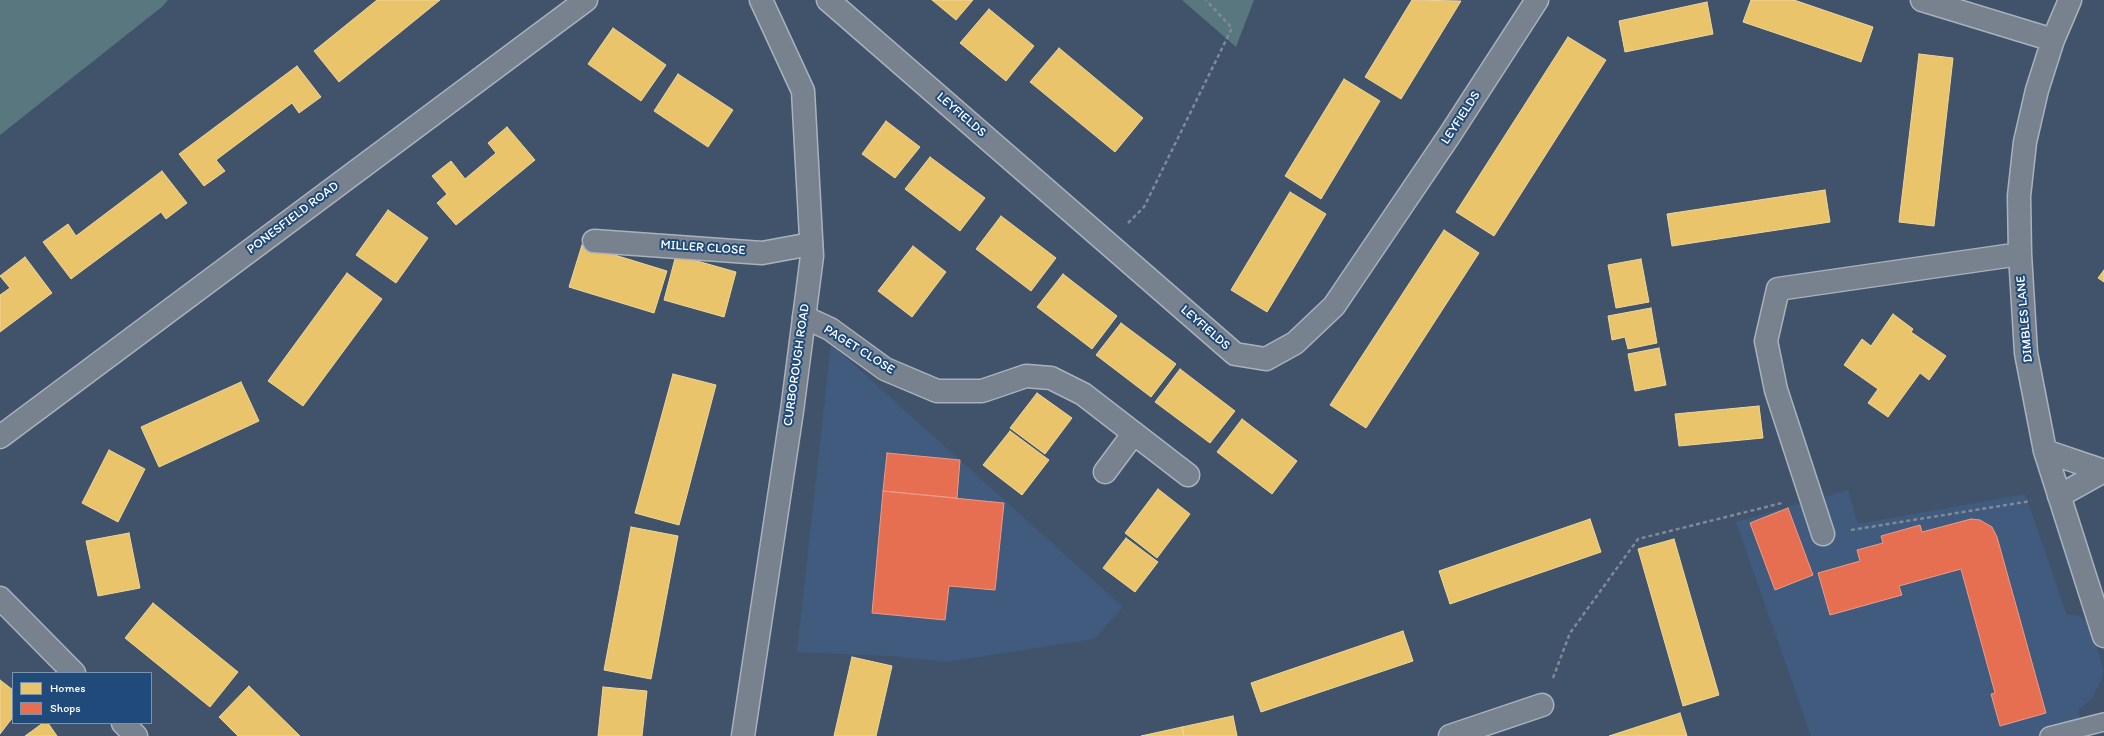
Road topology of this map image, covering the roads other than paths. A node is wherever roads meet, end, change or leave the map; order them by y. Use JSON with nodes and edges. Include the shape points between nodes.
{"nodes":[{"id":1,"x":586,"y":0,"type":"edge"},
{"id":2,"x":760,"y":0,"type":"edge"},
{"id":3,"x":828,"y":0,"type":"edge"},
{"id":4,"x":1537,"y":0,"type":"edge"},
{"id":5,"x":1922,"y":0,"type":"edge"},
{"id":6,"x":2070,"y":0,"type":"edge"},
{"id":7,"x":2053,"y":40,"type":"junction"},
{"id":8,"x":594,"y":241,"type":"dead end"},
{"id":9,"x":811,"y":244,"type":"junction"},
{"id":10,"x":2020,"y":254,"type":"junction"},
{"id":11,"x":804,"y":318,"type":"junction"},
{"id":12,"x":1134,"y":433,"type":"junction"},
{"id":13,"x":0,"y":437,"type":"edge"},
{"id":14,"x":2045,"y":450,"type":"junction"},
{"id":15,"x":2104,"y":471,"type":"edge"},
{"id":16,"x":1105,"y":472,"type":"dead end"},
{"id":17,"x":1188,"y":475,"type":"dead end"},
{"id":18,"x":2059,"y":496,"type":"junction"},
{"id":19,"x":1822,"y":534,"type":"road end"},
{"id":20,"x":0,"y":598,"type":"edge"},
{"id":21,"x":2104,"y":636,"type":"edge"},
{"id":22,"x":73,"y":672,"type":"edge"},
{"id":23,"x":1542,"y":705,"type":"road end"},
{"id":24,"x":2104,"y":722,"type":"edge"},
{"id":25,"x":124,"y":724,"type":"edge"},
{"id":26,"x":136,"y":736,"type":"edge"},
{"id":27,"x":743,"y":736,"type":"edge"},
{"id":28,"x":1450,"y":736,"type":"edge"},
{"id":29,"x":2049,"y":736,"type":"edge"}],
"edges":[{"from":1,"to":13,"type":"street","name":"PONESFIELD ROAD"},
{"from":2,"to":9,"type":"street","name":"CURBOROUGH ROAD","via":[[802,91]]},
{"from":3,"to":4,"type":"street","name":"LEYFIELDS","via":[[1235,354],[1266,358],[1295,343],[1334,306]]},
{"from":5,"to":7,"type":"street"},
{"from":6,"to":7,"type":"street","name":"DIMBLES LANE"},
{"from":7,"to":10,"type":"street","name":"DIMBLES LANE","via":[[2036,90],[2026,142],[2019,196]]},
{"from":8,"to":9,"type":"street","name":"MILLER CLOSE","via":[[762,253]]},
{"from":9,"to":11,"type":"street","name":"CURBOROUGH ROAD","via":[[812,256]]},
{"from":10,"to":14,"type":"street","name":"DIMBLES LANE","via":[[2026,353]]},
{"from":10,"to":19,"type":"street","via":[[1778,289],[1766,342],[1776,390]]},
{"from":11,"to":12,"type":"street","name":"PAGET CLOSE","via":[[830,329],[885,369],[937,390],[982,391],[1026,376],[1051,378],[1083,394]]},
{"from":11,"to":27,"type":"street","name":"CURBOROUGH ROAD"},
{"from":12,"to":16,"type":"street"},
{"from":12,"to":17,"type":"street","name":"PAGET CLOSE"},
{"from":14,"to":15,"type":"street"},
{"from":14,"to":18,"type":"street","name":"DIMBLES LANE"},
{"from":15,"to":18,"type":"street"},
{"from":18,"to":21,"type":"street","name":"DIMBLES LANE"},
{"from":20,"to":22,"type":"street"},
{"from":23,"to":28,"type":"street"},
{"from":24,"to":29,"type":"lane"},
{"from":25,"to":26,"type":"street"}]}
